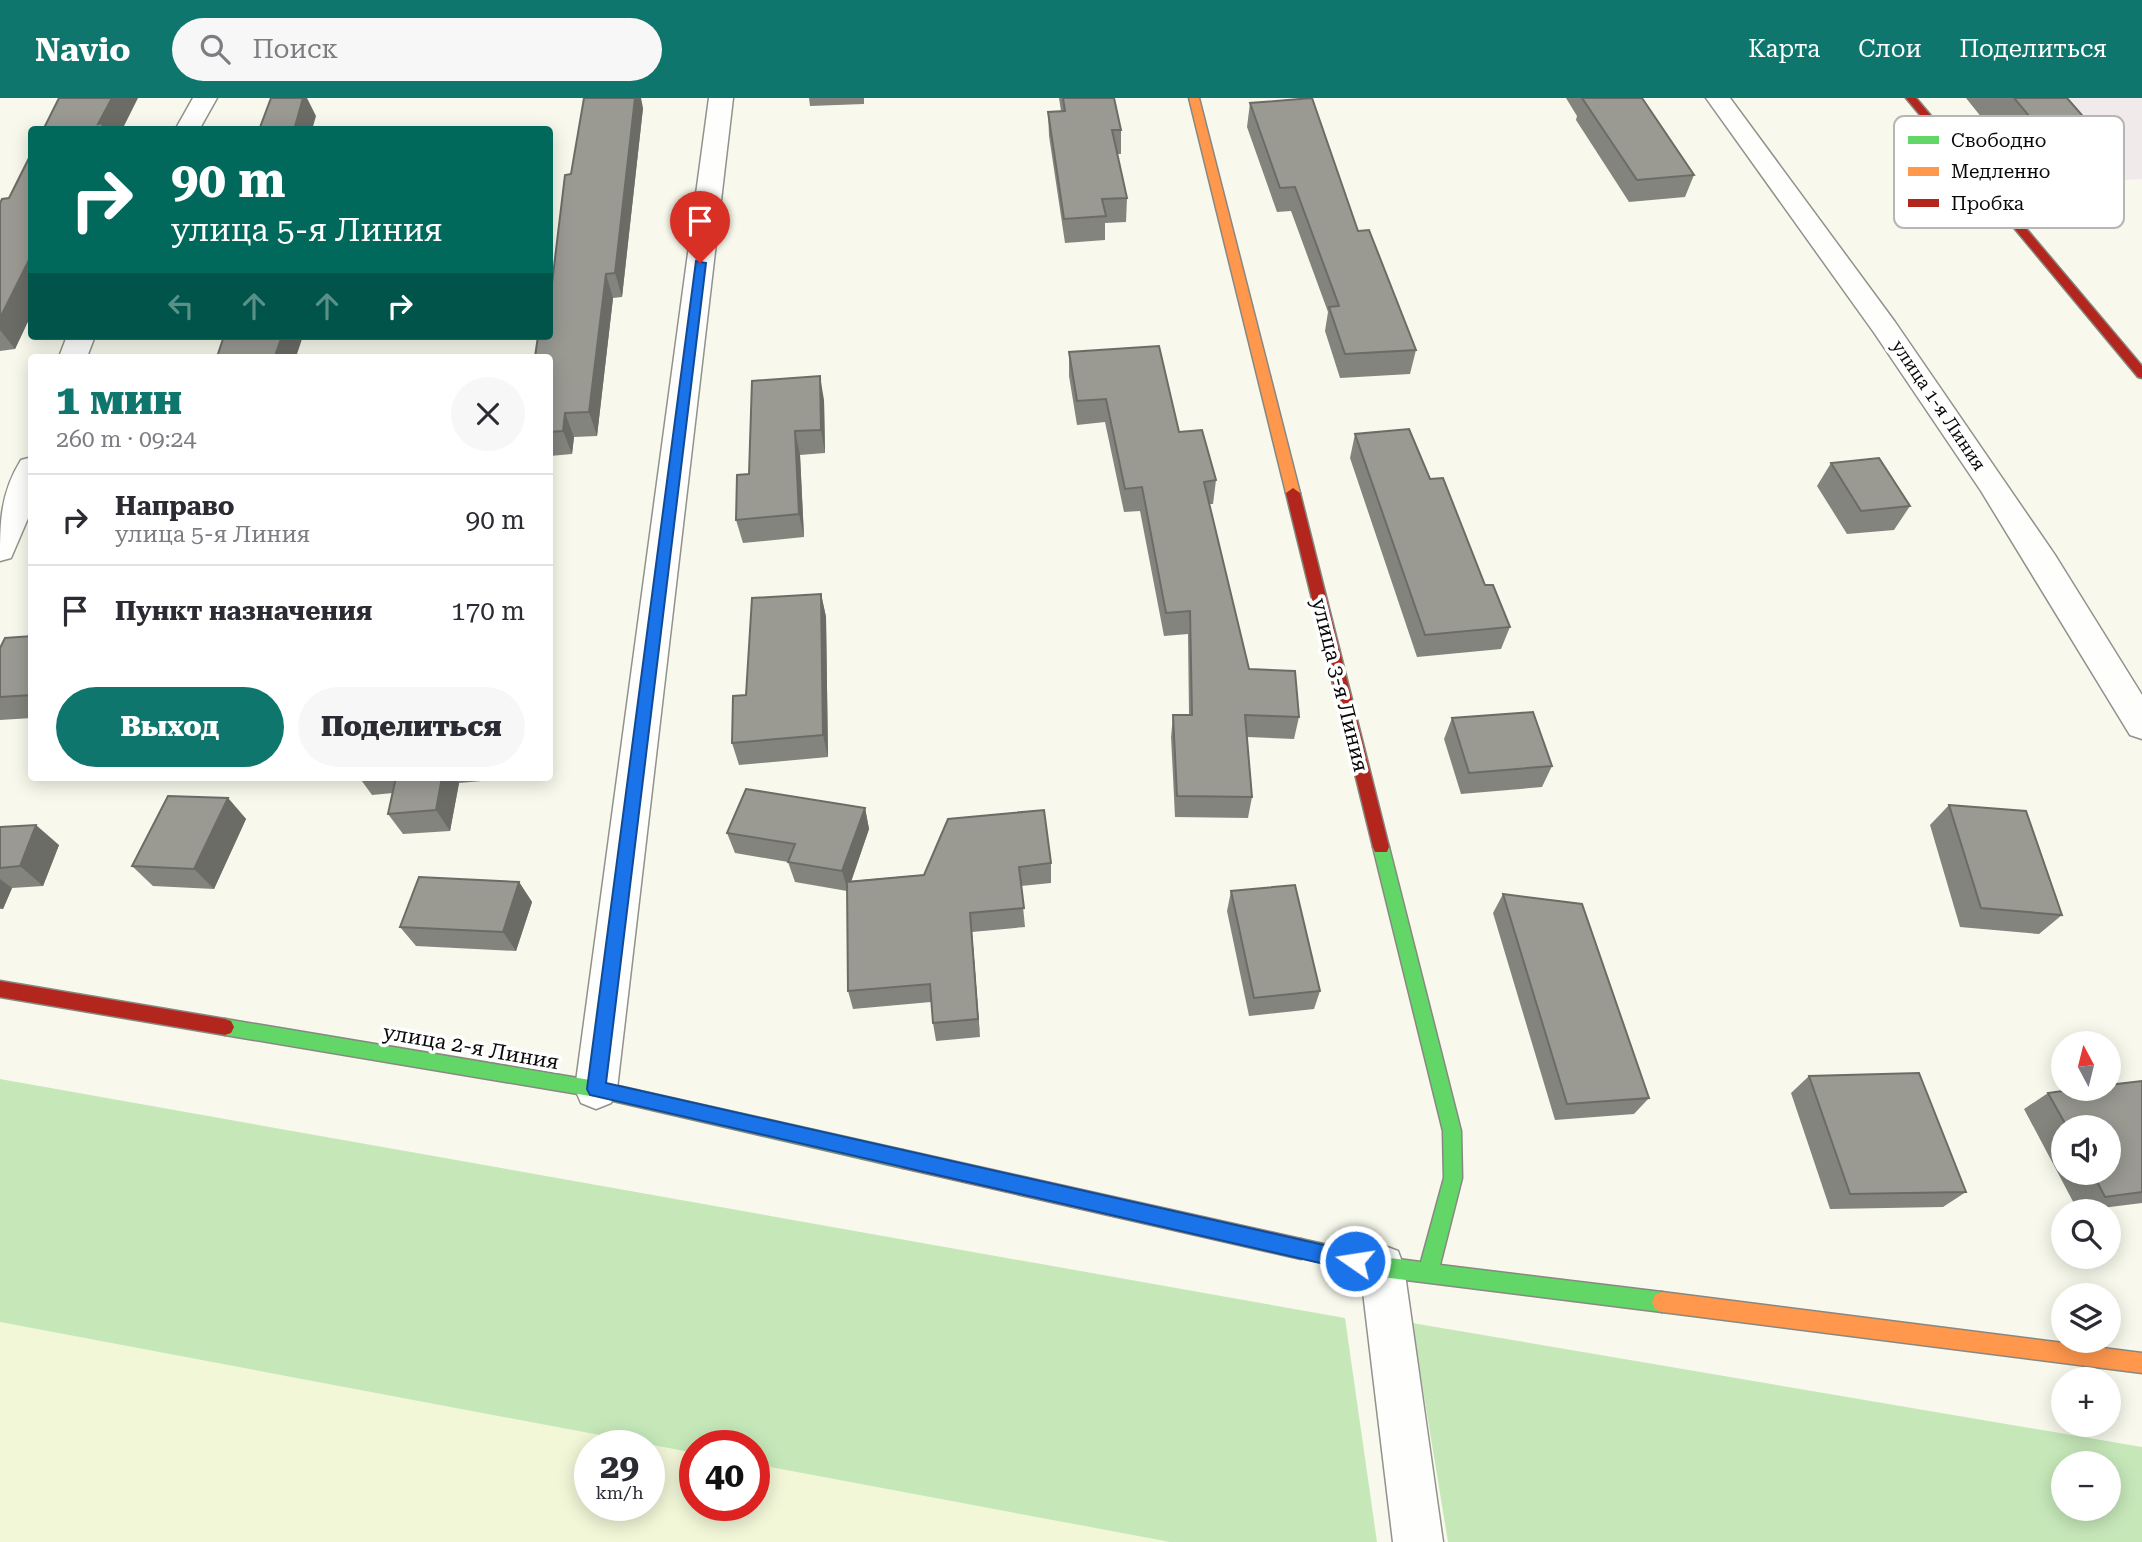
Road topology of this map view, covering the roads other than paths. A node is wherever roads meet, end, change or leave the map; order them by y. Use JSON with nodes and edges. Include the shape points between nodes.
{"nodes":[{"id":1,"x":205,"y":98,"type":"edge"},
{"id":2,"x":721,"y":98,"type":"edge"},
{"id":3,"x":1194,"y":98,"type":"edge"},
{"id":4,"x":1718,"y":98,"type":"edge"},
{"id":5,"x":1911,"y":98,"type":"edge"},
{"id":6,"x":1926,"y":116,"type":"edge"},
{"id":7,"x":189,"y":126,"type":"edge"},
{"id":8,"x":2020,"y":228,"type":"edge"},
{"id":9,"x":2142,"y":374,"type":"edge"},
{"id":10,"x":28,"y":477,"type":"edge"},
{"id":11,"x":0,"y":550,"type":"edge"},
{"id":12,"x":2142,"y":725,"type":"edge"},
{"id":13,"x":0,"y":989,"type":"edge"},
{"id":14,"x":596,"y":1089,"type":"junction"},
{"id":15,"x":1382,"y":1267,"type":"junction"},
{"id":16,"x":1428,"y":1273,"type":"junction"},
{"id":17,"x":2142,"y":1363,"type":"edge"},
{"id":18,"x":1418,"y":1542,"type":"edge"}],
"edges":[{"from":1,"to":7,"type":"street"},
{"from":2,"to":14,"type":"street"},
{"from":3,"to":16,"type":"street","name":"улица 3-я Линия","via":[[1452,1131],[1453,1178]]},
{"from":4,"to":12,"type":"street","name":"улица 1-я Линия","via":[[1912,363],[2084,624]]},
{"from":5,"to":6,"type":"street"},
{"from":8,"to":9,"type":"street"},
{"from":10,"to":11,"type":"street"},
{"from":13,"to":14,"type":"street","name":"улица 2-я Линия"},
{"from":14,"to":15,"type":"street","name":"улица 2-я Линия"},
{"from":15,"to":16,"type":"street","name":"улица 2-я Линия"},
{"from":15,"to":18,"type":"street"},
{"from":16,"to":17,"type":"street","name":"улица 2-я Линия"}]}
